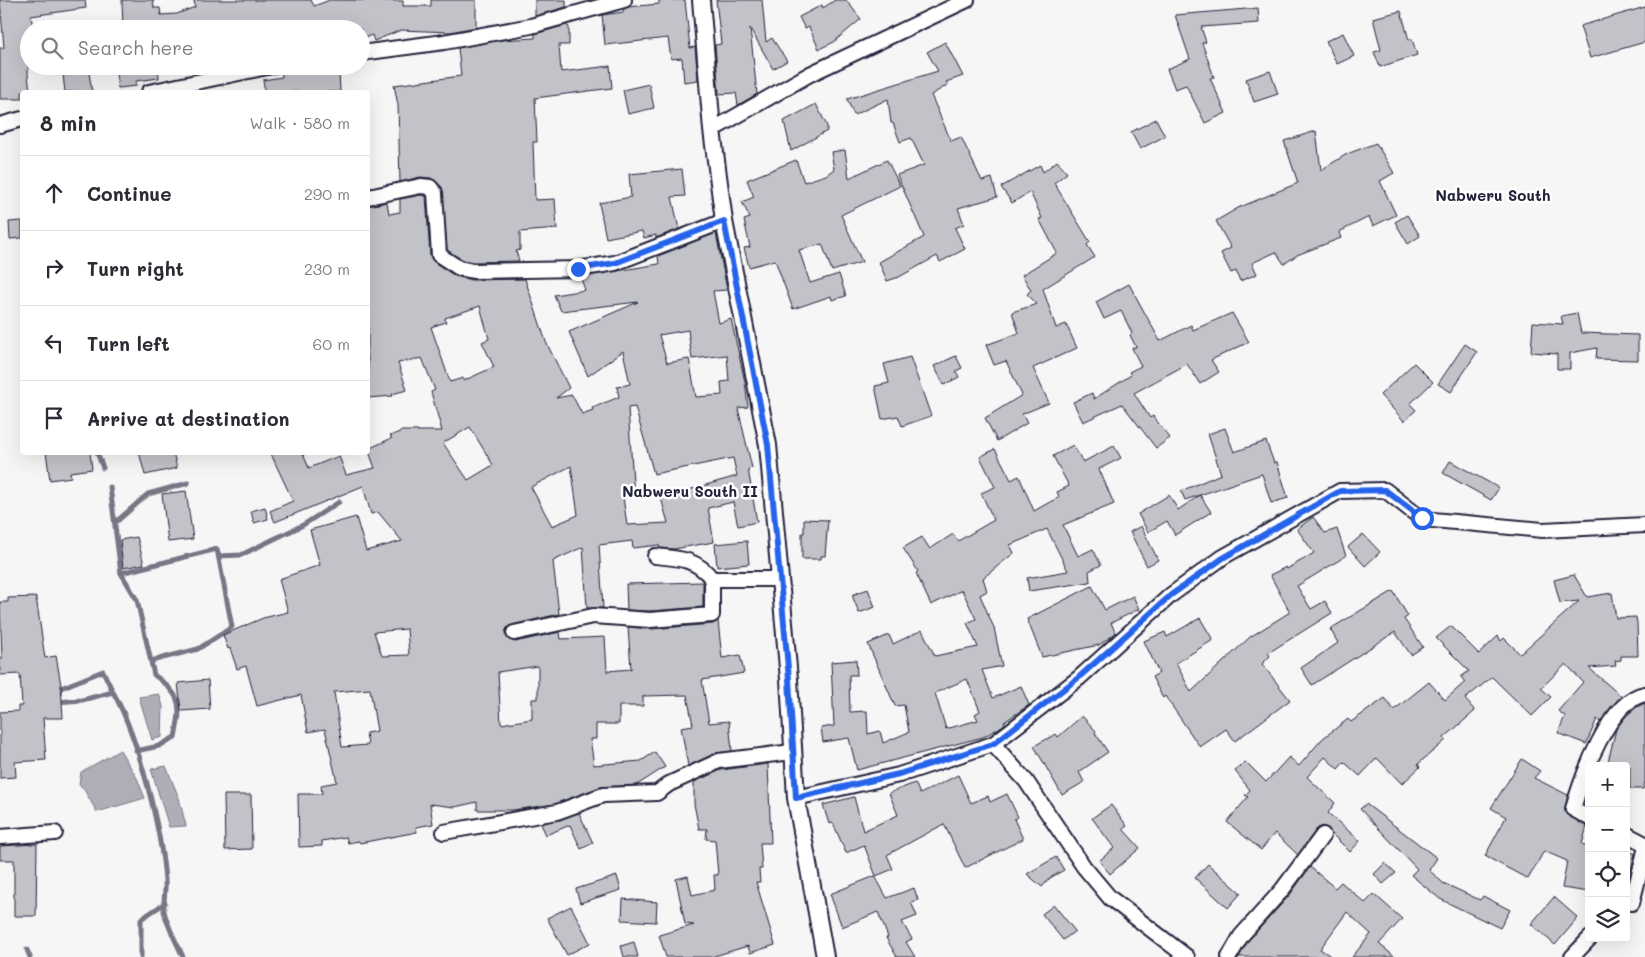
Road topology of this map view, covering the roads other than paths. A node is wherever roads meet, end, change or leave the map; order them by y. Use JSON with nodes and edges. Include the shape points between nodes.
{"nodes":[{"id":1,"x":624,"y":0,"type":"edge"},
{"id":2,"x":701,"y":0,"type":"edge"},
{"id":3,"x":967,"y":0,"type":"edge"},
{"id":4,"x":370,"y":52,"type":"edge"},
{"id":5,"x":229,"y":75,"type":"edge"},
{"id":6,"x":158,"y":90,"type":"edge"},
{"id":7,"x":20,"y":120,"type":"edge"},
{"id":8,"x":0,"y":125,"type":"edge"},
{"id":9,"x":712,"y":130,"type":"junction"},
{"id":10,"x":370,"y":197,"type":"edge"},
{"id":11,"x":724,"y":221,"type":"junction"},
{"id":12,"x":1645,"y":525,"type":"edge"},
{"id":13,"x":655,"y":556,"type":"dead end"},
{"id":14,"x":712,"y":579,"type":"junction"},
{"id":15,"x":780,"y":579,"type":"junction"},
{"id":16,"x":514,"y":633,"type":"dead end"},
{"id":17,"x":1645,"y":694,"type":"edge"},
{"id":18,"x":993,"y":744,"type":"junction"},
{"id":19,"x":792,"y":752,"type":"junction"},
{"id":20,"x":796,"y":798,"type":"junction"},
{"id":21,"x":1585,"y":816,"type":"edge"},
{"id":22,"x":444,"y":832,"type":"dead end"},
{"id":23,"x":55,"y":833,"type":"dead end"},
{"id":24,"x":1323,"y":835,"type":"dead end"},
{"id":25,"x":1630,"y":836,"type":"edge"},
{"id":26,"x":0,"y":838,"type":"edge"},
{"id":27,"x":1645,"y":844,"type":"edge"},
{"id":28,"x":1645,"y":851,"type":"edge"},
{"id":29,"x":1635,"y":904,"type":"edge"},
{"id":30,"x":1586,"y":942,"type":"edge"},
{"id":31,"x":825,"y":957,"type":"edge"},
{"id":32,"x":1187,"y":957,"type":"edge"},
{"id":33,"x":1228,"y":957,"type":"edge"},
{"id":34,"x":1572,"y":957,"type":"edge"}],
"edges":[{"from":1,"to":4,"type":"street","via":[[531,26]]},
{"from":2,"to":9,"type":"street"},
{"from":3,"to":9,"type":"street","via":[[810,74]]},
{"from":5,"to":6,"type":"street"},
{"from":7,"to":8,"type":"street"},
{"from":9,"to":11,"type":"street"},
{"from":10,"to":11,"type":"street","via":[[430,187],[435,193],[439,255],[459,268],[473,271],[578,269],[615,263]]},
{"from":11,"to":15,"type":"street","via":[[768,445]]},
{"from":12,"to":18,"type":"street","via":[[1543,530],[1422,518],[1385,490],[1340,491],[1223,558],[1171,595],[1078,678]]},
{"from":13,"to":14,"type":"street","via":[[684,558],[704,567]]},
{"from":14,"to":15,"type":"street"},
{"from":14,"to":16,"type":"street","via":[[712,614],[650,620],[593,616]]},
{"from":15,"to":19,"type":"street"},
{"from":17,"to":21,"type":"street","via":[[1638,695],[1619,710],[1594,751],[1573,808]]},
{"from":18,"to":20,"type":"street","via":[[899,774]]},
{"from":18,"to":32,"type":"street","via":[[1026,781],[1084,867],[1110,898]]},
{"from":19,"to":20,"type":"street"},
{"from":19,"to":22,"type":"street","via":[[719,760],[657,793],[603,795],[556,812]]},
{"from":20,"to":31,"type":"street"},
{"from":23,"to":26,"type":"street"},
{"from":24,"to":33,"type":"street","via":[[1282,890],[1241,936]]},
{"from":25,"to":27,"type":"street"},
{"from":28,"to":29,"type":"street"},
{"from":30,"to":34,"type":"street"}]}
